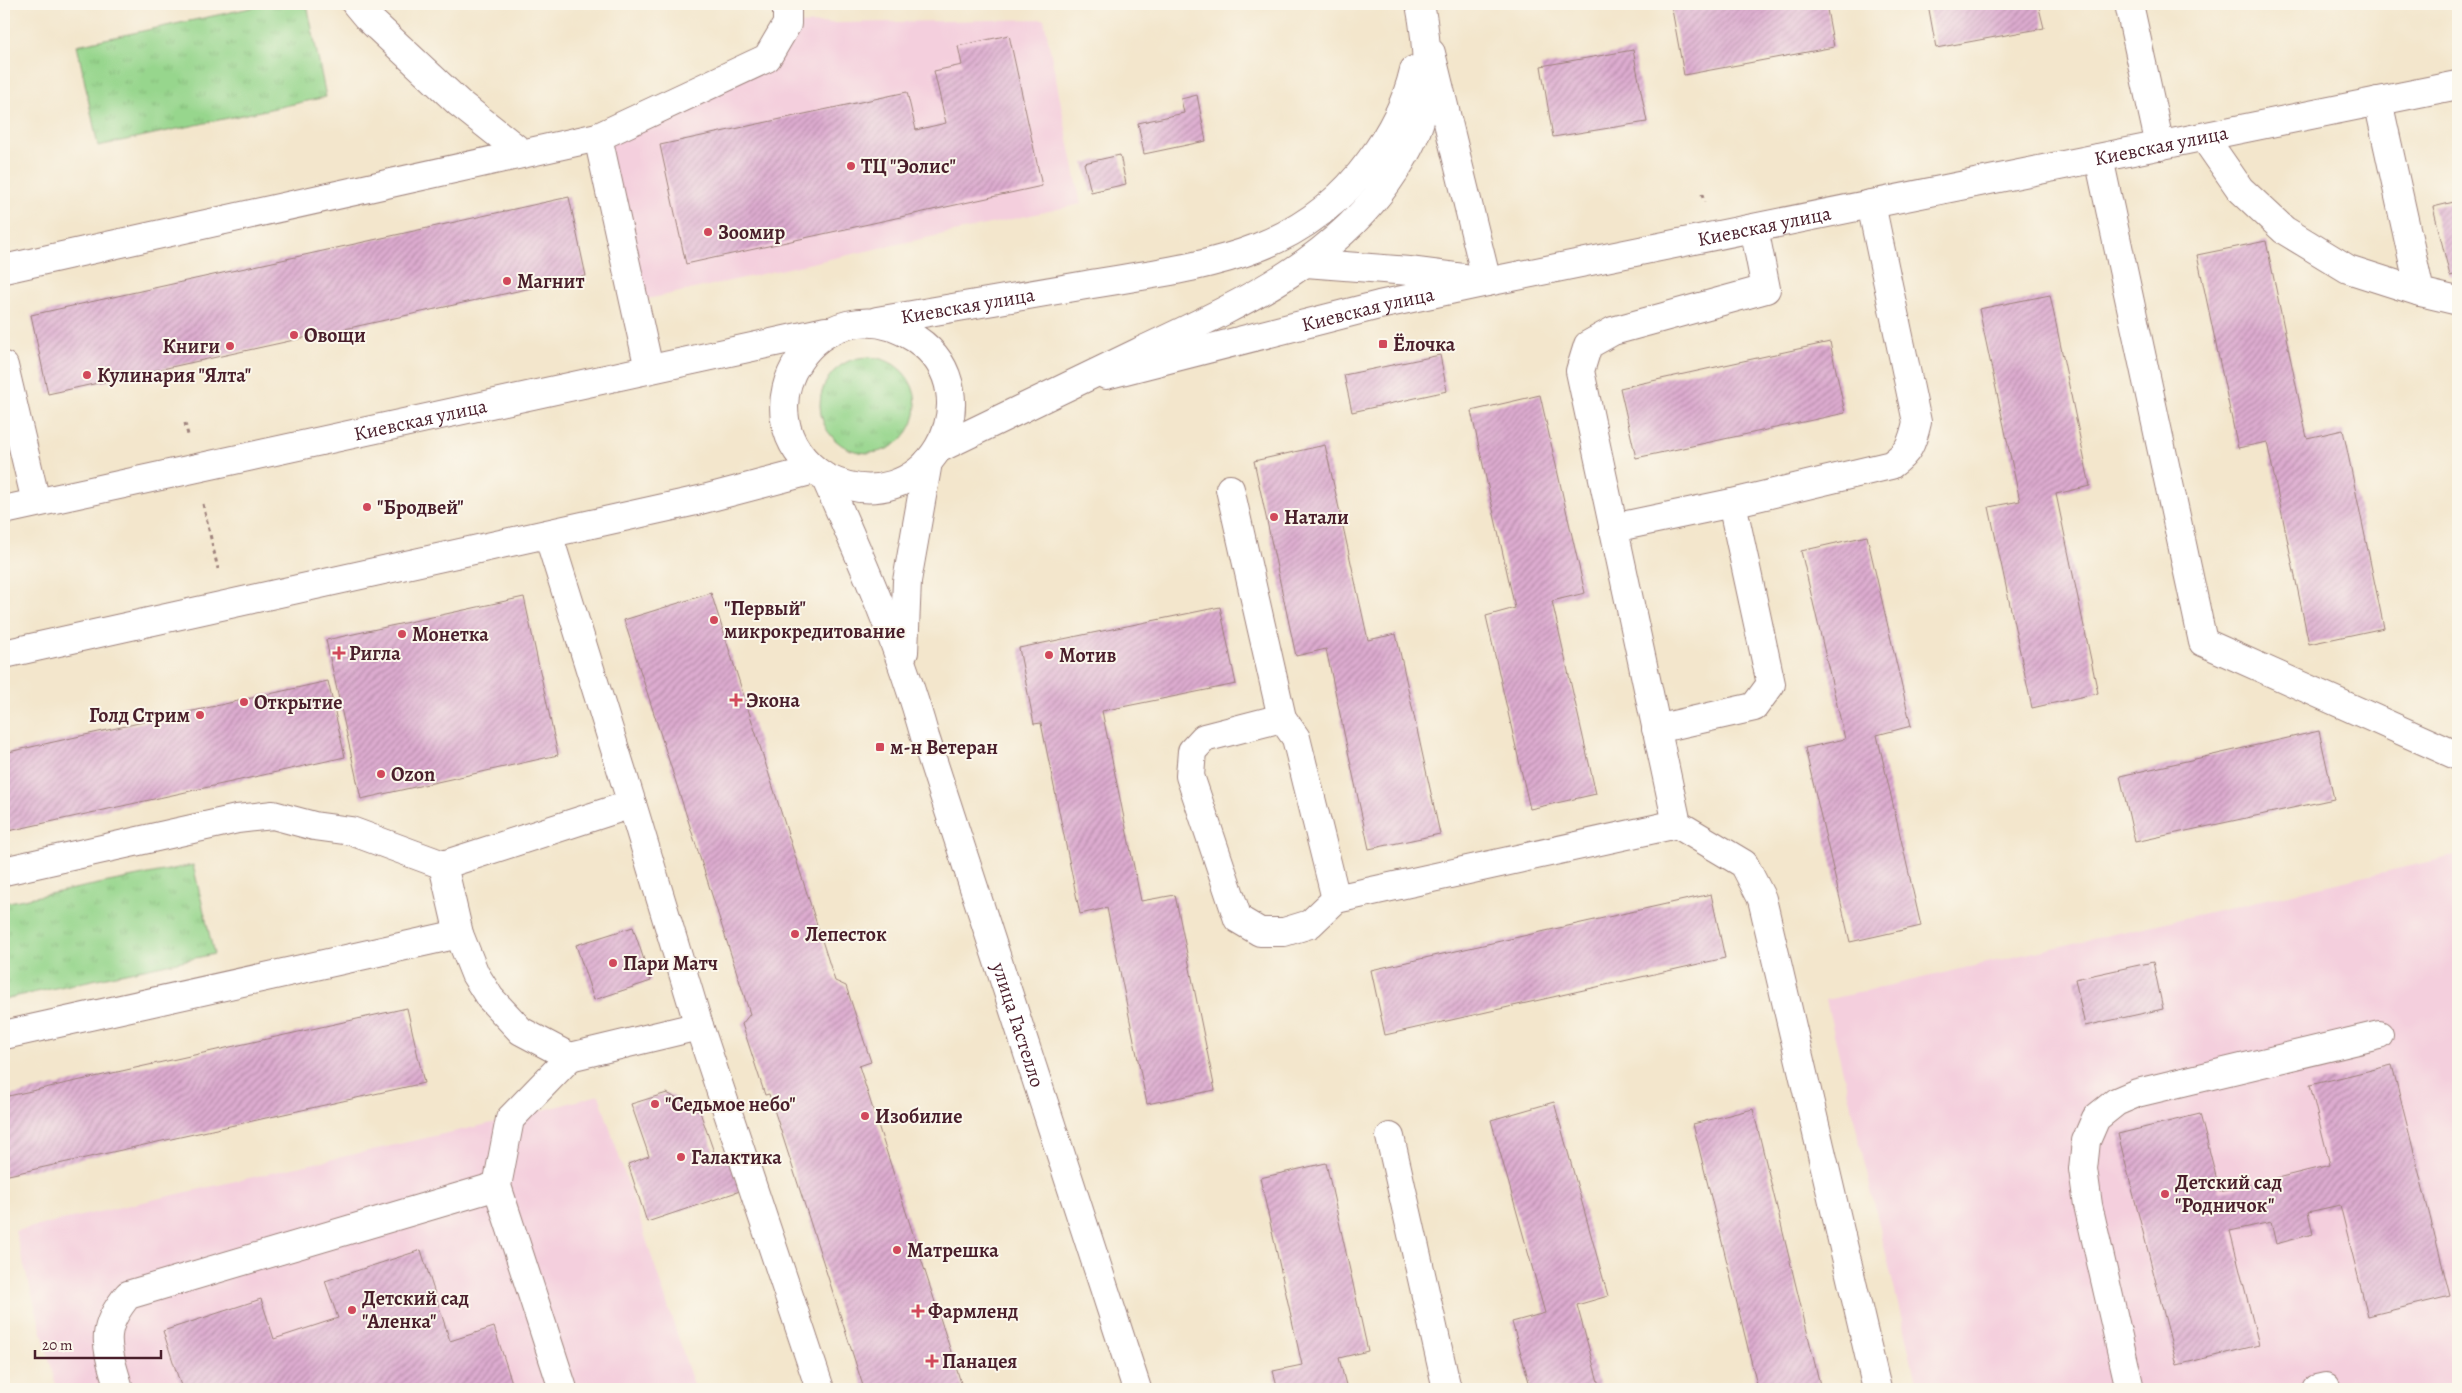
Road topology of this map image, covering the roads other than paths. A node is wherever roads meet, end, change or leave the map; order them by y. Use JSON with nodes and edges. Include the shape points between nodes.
{"nodes":[{"id":1,"x":356,"y":4,"type":"edge"},
{"id":2,"x":787,"y":4,"type":"edge"},
{"id":3,"x":2129,"y":4,"type":"edge"},
{"id":4,"x":1421,"y":9,"type":"edge"},
{"id":5,"x":2458,"y":85,"type":"edge"},
{"id":6,"x":2378,"y":102,"type":"junction"},
{"id":7,"x":598,"y":137,"type":"junction"},
{"id":8,"x":2204,"y":137,"type":"junction"},
{"id":9,"x":2160,"y":146,"type":"junction"},
{"id":10,"x":522,"y":153,"type":"junction"},
{"id":11,"x":2099,"y":158,"type":"junction"},
{"id":12,"x":1871,"y":204,"type":"junction"},
{"id":13,"x":1754,"y":228,"type":"junction"},
{"id":14,"x":1306,"y":263,"type":"junction"},
{"id":15,"x":1210,"y":264,"type":"junction"},
{"id":16,"x":4,"y":269,"type":"edge"},
{"id":17,"x":1487,"y":282,"type":"junction"},
{"id":18,"x":2420,"y":292,"type":"junction"},
{"id":19,"x":2458,"y":302,"type":"edge"},
{"id":20,"x":866,"y":323,"type":"junction"},
{"id":21,"x":837,"y":328,"type":"junction"},
{"id":22,"x":4,"y":366,"type":"edge"},
{"id":23,"x":649,"y":369,"type":"junction"},
{"id":24,"x":1074,"y":383,"type":"junction"},
{"id":25,"x":933,"y":456,"type":"junction"},
{"id":26,"x":819,"y":474,"type":"junction"},
{"id":27,"x":1230,"y":489,"type":"dead end"},
{"id":28,"x":36,"y":502,"type":"junction"},
{"id":29,"x":1732,"y":503,"type":"junction"},
{"id":30,"x":4,"y":510,"type":"edge"},
{"id":31,"x":1613,"y":528,"type":"junction"},
{"id":32,"x":548,"y":534,"type":"junction"},
{"id":33,"x":4,"y":654,"type":"edge"},
{"id":34,"x":904,"y":666,"type":"junction"},
{"id":35,"x":1282,"y":718,"type":"junction"},
{"id":36,"x":1656,"y":729,"type":"junction"},
{"id":37,"x":2458,"y":756,"type":"edge"},
{"id":38,"x":632,"y":804,"type":"junction"},
{"id":39,"x":1677,"y":824,"type":"junction"},
{"id":40,"x":443,"y":865,"type":"junction"},
{"id":41,"x":4,"y":871,"type":"edge"},
{"id":42,"x":1336,"y":899,"type":"junction"},
{"id":43,"x":459,"y":934,"type":"junction"},
{"id":44,"x":699,"y":1026,"type":"junction"},
{"id":45,"x":4,"y":1035,"type":"edge"},
{"id":46,"x":2379,"y":1035,"type":"dead end"},
{"id":47,"x":570,"y":1057,"type":"junction"},
{"id":48,"x":1390,"y":1137,"type":"dead end"},
{"id":49,"x":497,"y":1186,"type":"junction"},
{"id":50,"x":119,"y":1389,"type":"edge"},
{"id":51,"x":563,"y":1389,"type":"edge"},
{"id":52,"x":820,"y":1389,"type":"edge"},
{"id":53,"x":1138,"y":1389,"type":"edge"},
{"id":54,"x":1447,"y":1389,"type":"edge"},
{"id":55,"x":1877,"y":1389,"type":"edge"},
{"id":56,"x":2130,"y":1389,"type":"edge"}],
"edges":[{"from":1,"to":10,"type":"main road","via":[[459,103]]},
{"from":2,"to":7,"type":"main road","via":[[788,24],[767,58]]},
{"from":3,"to":9,"type":"main road"},
{"from":4,"to":14,"type":"main road","name":"Киевская улица","via":[[1426,90],[1421,118],[1409,149],[1383,190],[1349,227]]},
{"from":4,"to":15,"type":"main road","name":"Киевская улица","via":[[1416,62],[1400,116],[1359,177],[1304,226],[1269,245]]},
{"from":4,"to":17,"type":"main road"},
{"from":5,"to":6,"type":"main road","name":"Киевская улица"},
{"from":6,"to":8,"type":"main road","name":"Киевская улица"},
{"from":6,"to":18,"type":"main road"},
{"from":7,"to":10,"type":"main road"},
{"from":7,"to":23,"type":"main road"},
{"from":8,"to":9,"type":"main road","name":"Киевская улица"},
{"from":8,"to":18,"type":"main road","via":[[2240,189],[2284,230],[2348,269]]},
{"from":9,"to":11,"type":"main road","name":"Киевская улица"},
{"from":10,"to":16,"type":"main road"},
{"from":11,"to":12,"type":"main road","name":"Киевская улица"},
{"from":11,"to":37,"type":"main road","via":[[2202,642]]},
{"from":12,"to":13,"type":"main road","name":"Киевская улица"},
{"from":12,"to":29,"type":"main road","via":[[1917,422],[1906,454],[1891,465]]},
{"from":13,"to":17,"type":"main road","name":"Киевская улица"},
{"from":13,"to":31,"type":"main road","via":[[1766,289],[1614,331],[1588,345],[1580,371]]},
{"from":14,"to":15,"type":"main road"},
{"from":14,"to":17,"type":"main road","via":[[1409,271]]},
{"from":14,"to":24,"type":"main road","name":"Киевская улица","via":[[1249,300]]},
{"from":15,"to":20,"type":"main road","name":"Киевская улица"},
{"from":17,"to":24,"type":"main road","name":"Киевская улица","via":[[1379,305]]},
{"from":18,"to":19,"type":"main road"},
{"from":20,"to":21,"type":"main road"},
{"from":20,"to":25,"type":"main road","via":[[893,327],[917,340],[942,370],[950,397],[950,410],[944,437]]},
{"from":21,"to":23,"type":"main road","name":"Киевская улица"},
{"from":21,"to":26,"type":"main road","via":[[805,351],[786,386],[784,412],[790,438]]},
{"from":22,"to":28,"type":"main road"},
{"from":23,"to":28,"type":"main road","name":"Киевская улица"},
{"from":24,"to":25,"type":"main road","name":"Киевская улица"},
{"from":25,"to":26,"type":"main road","via":[[909,478],[886,487],[848,487]]},
{"from":25,"to":34,"type":"main road","via":[[907,581]]},
{"from":26,"to":32,"type":"main road"},
{"from":26,"to":34,"type":"main road","via":[[870,580]]},
{"from":27,"to":35,"type":"main road"},
{"from":28,"to":30,"type":"main road","name":"Киевская улица"},
{"from":29,"to":31,"type":"main road"},
{"from":29,"to":36,"type":"main road","via":[[1771,684],[1754,707]]},
{"from":31,"to":36,"type":"main road"},
{"from":32,"to":33,"type":"main road"},
{"from":32,"to":38,"type":"main road"},
{"from":34,"to":53,"type":"main road","name":"улица Гастелло"},
{"from":35,"to":42,"type":"main road","via":[[1296,738]]},
{"from":35,"to":42,"type":"main road","via":[[1204,738],[1192,751],[1190,776],[1238,919],[1260,932],[1284,932],[1310,924]]},
{"from":36,"to":39,"type":"main road"},
{"from":38,"to":40,"type":"main road"},
{"from":38,"to":44,"type":"main road"},
{"from":39,"to":42,"type":"main road"},
{"from":39,"to":55,"type":"main road","via":[[1744,864],[1762,898]]},
{"from":40,"to":41,"type":"main road","via":[[351,831],[314,826],[273,815],[237,819]]},
{"from":40,"to":43,"type":"main road"},
{"from":43,"to":45,"type":"main road"},
{"from":43,"to":47,"type":"main road","via":[[475,974],[490,998],[521,1031]]},
{"from":44,"to":47,"type":"main road"},
{"from":44,"to":52,"type":"main road"},
{"from":46,"to":56,"type":"main road","via":[[2138,1093],[2116,1102],[2096,1118],[2086,1141],[2082,1169]]},
{"from":47,"to":49,"type":"main road","via":[[510,1119]]},
{"from":48,"to":54,"type":"main road"},
{"from":49,"to":50,"type":"main road","via":[[128,1295],[113,1312],[106,1336]]},
{"from":49,"to":51,"type":"main road"}]}
